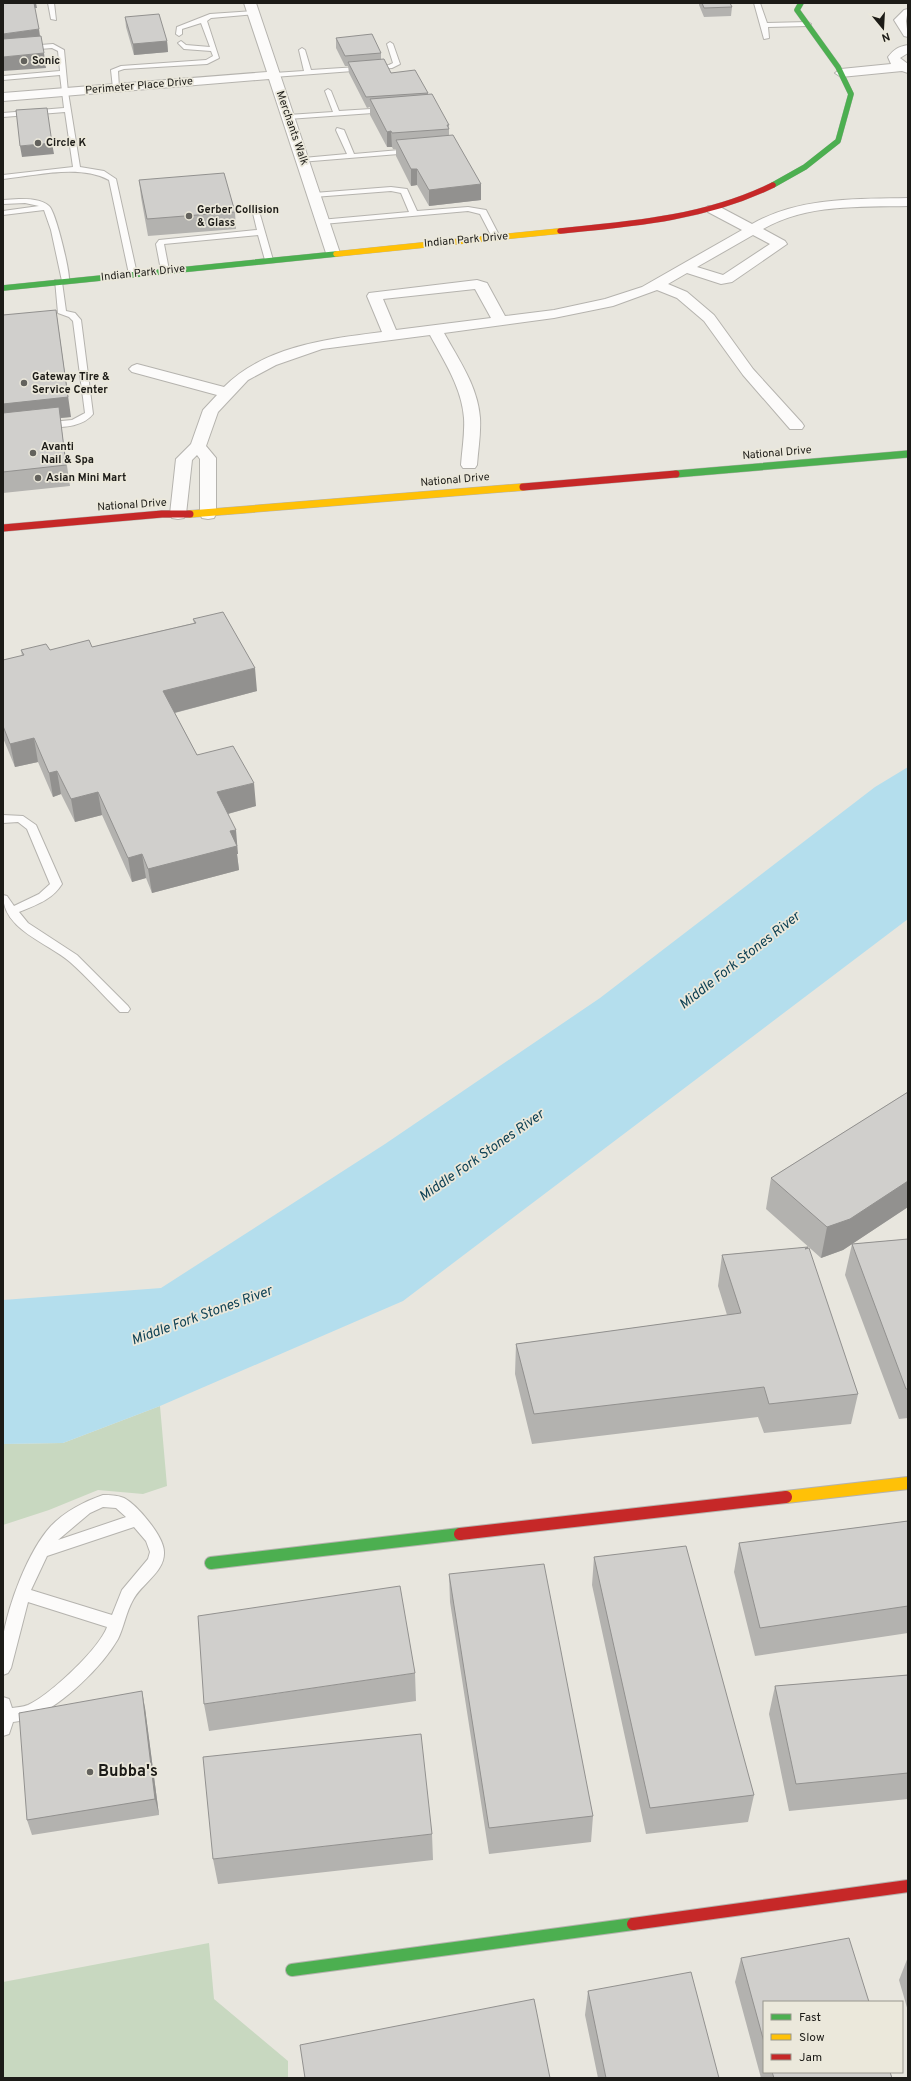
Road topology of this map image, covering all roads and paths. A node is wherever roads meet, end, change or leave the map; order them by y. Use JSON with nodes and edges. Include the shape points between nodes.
{"nodes":[{"id":1,"x":51,"y":3,"type":"edge"},
{"id":2,"x":757,"y":3,"type":"edge"},
{"id":3,"x":801,"y":3,"type":"edge"},
{"id":4,"x":252,"y":8,"type":"edge"},
{"id":5,"x":908,"y":13,"type":"edge"},
{"id":6,"x":54,"y":19,"type":"dead end"},
{"id":7,"x":203,"y":20,"type":"junction"},
{"id":8,"x":808,"y":24,"type":"junction"},
{"id":9,"x":764,"y":25,"type":"junction"},
{"id":10,"x":908,"y":33,"type":"edge"},
{"id":11,"x":179,"y":34,"type":"dead end"},
{"id":12,"x":766,"y":38,"type":"dead end"},
{"id":13,"x":181,"y":43,"type":"dead end"},
{"id":14,"x":390,"y":44,"type":"dead end"},
{"id":15,"x":213,"y":49,"type":"junction"},
{"id":16,"x":908,"y":49,"type":"edge"},
{"id":17,"x":3,"y":50,"type":"edge"},
{"id":18,"x":302,"y":50,"type":"dead end"},
{"id":19,"x":834,"y":61,"type":"junction"},
{"id":20,"x":901,"y":64,"type":"edge"},
{"id":21,"x":308,"y":72,"type":"junction"},
{"id":22,"x":63,"y":73,"type":"junction"},
{"id":23,"x":841,"y":73,"type":"junction"},
{"id":24,"x":274,"y":74,"type":"junction"},
{"id":25,"x":3,"y":78,"type":"edge"},
{"id":26,"x":116,"y":88,"type":"junction"},
{"id":27,"x":328,"y":90,"type":"dead end"},
{"id":28,"x":65,"y":92,"type":"junction"},
{"id":29,"x":3,"y":97,"type":"edge"},
{"id":30,"x":397,"y":109,"type":"edge"},
{"id":31,"x":68,"y":110,"type":"junction"},
{"id":32,"x":337,"y":114,"type":"junction"},
{"id":33,"x":3,"y":115,"type":"edge"},
{"id":34,"x":288,"y":117,"type":"junction"},
{"id":35,"x":340,"y":130,"type":"dead end"},
{"id":36,"x":421,"y":150,"type":"edge"},
{"id":37,"x":351,"y":156,"type":"junction"},
{"id":38,"x":303,"y":160,"type":"junction"},
{"id":39,"x":77,"y":169,"type":"junction"},
{"id":40,"x":3,"y":177,"type":"edge"},
{"id":41,"x":314,"y":196,"type":"junction"},
{"id":42,"x":3,"y":202,"type":"edge"},
{"id":43,"x":908,"y":202,"type":"edge"},
{"id":44,"x":47,"y":208,"type":"junction"},
{"id":45,"x":713,"y":210,"type":"junction"},
{"id":46,"x":255,"y":211,"type":"dead end"},
{"id":47,"x":3,"y":213,"type":"edge"},
{"id":48,"x":414,"y":214,"type":"junction"},
{"id":49,"x":323,"y":222,"type":"junction"},
{"id":50,"x":751,"y":230,"type":"junction"},
{"id":51,"x":261,"y":232,"type":"junction"},
{"id":52,"x":496,"y":237,"type":"junction"},
{"id":53,"x":333,"y":253,"type":"junction"},
{"id":54,"x":269,"y":260,"type":"junction"},
{"id":55,"x":686,"y":268,"type":"junction"},
{"id":56,"x":165,"y":270,"type":"junction"},
{"id":57,"x":133,"y":274,"type":"junction"},
{"id":58,"x":62,"y":282,"type":"junction"},
{"id":59,"x":657,"y":285,"type":"junction"},
{"id":60,"x":3,"y":288,"type":"edge"},
{"id":61,"x":500,"y":321,"type":"junction"},
{"id":62,"x":435,"y":330,"type":"junction"},
{"id":63,"x":391,"y":336,"type":"junction"},
{"id":64,"x":137,"y":369,"type":"dead end"},
{"id":65,"x":227,"y":393,"type":"junction"},
{"id":66,"x":35,"y":426,"type":"edge"},
{"id":67,"x":796,"y":426,"type":"dead end"},
{"id":68,"x":198,"y":446,"type":"junction"},
{"id":69,"x":908,"y":454,"type":"edge"},
{"id":70,"x":469,"y":465,"type":"dead end"},
{"id":71,"x":178,"y":514,"type":"junction"},
{"id":72,"x":208,"y":514,"type":"junction"},
{"id":73,"x":3,"y":528,"type":"edge"},
{"id":74,"x":3,"y":819,"type":"edge"},
{"id":75,"x":3,"y":899,"type":"edge"},
{"id":76,"x":12,"y":911,"type":"junction"},
{"id":77,"x":124,"y":1009,"type":"dead end"},
{"id":78,"x":908,"y":1484,"type":"edge"},
{"id":79,"x":138,"y":1518,"type":"junction"},
{"id":80,"x":41,"y":1552,"type":"junction"},
{"id":81,"x":212,"y":1563,"type":"dead end"},
{"id":82,"x":22,"y":1594,"type":"junction"},
{"id":83,"x":116,"y":1623,"type":"junction"},
{"id":84,"x":3,"y":1668,"type":"edge"},
{"id":85,"x":5,"y":1716,"type":"edge"},
{"id":86,"x":908,"y":1886,"type":"edge"},
{"id":87,"x":292,"y":1970,"type":"dead end"}],
"edges":[{"from":1,"to":6,"type":"lane"},
{"from":2,"to":9,"type":"lane"},
{"from":3,"to":8,"type":"street","name":"Indian Park Drive","via":[[797,10]]},
{"from":4,"to":7,"type":"lane","via":[[210,16]]},
{"from":4,"to":24,"type":"street","name":"Merchants Walk"},
{"from":5,"to":10,"type":"street","via":[[900,20]]},
{"from":7,"to":11,"type":"lane","via":[[179,28]]},
{"from":7,"to":15,"type":"lane"},
{"from":8,"to":9,"type":"lane"},
{"from":8,"to":19,"type":"street","name":"Indian Park Drive"},
{"from":9,"to":12,"type":"lane"},
{"from":13,"to":15,"type":"lane","via":[[184,47]]},
{"from":14,"to":21,"type":"lane","via":[[398,64],[390,67]]},
{"from":15,"to":26,"type":"lane","via":[[217,57],[207,62],[123,67],[114,70]]},
{"from":16,"to":20,"type":"street","via":[[902,50]]},
{"from":17,"to":22,"type":"lane","via":[[59,47]]},
{"from":18,"to":21,"type":"lane"},
{"from":19,"to":20,"type":"street"},
{"from":19,"to":23,"type":"street","name":"Indian Park Drive"},
{"from":20,"to":23,"type":"street"},
{"from":21,"to":24,"type":"lane"},
{"from":22,"to":25,"type":"lane"},
{"from":22,"to":28,"type":"lane"},
{"from":23,"to":45,"type":"street","name":"Indian Park Drive","via":[[851,94],[838,141],[805,167],[760,193]]},
{"from":24,"to":26,"type":"street","name":"Perimeter Place Drive"},
{"from":24,"to":34,"type":"street","name":"Merchants Walk"},
{"from":26,"to":28,"type":"street","name":"Perimeter Place Drive"},
{"from":27,"to":32,"type":"lane"},
{"from":28,"to":29,"type":"street","name":"Perimeter Place Drive"},
{"from":28,"to":31,"type":"lane"},
{"from":30,"to":32,"type":"lane"},
{"from":31,"to":33,"type":"lane"},
{"from":31,"to":39,"type":"lane"},
{"from":32,"to":34,"type":"lane"},
{"from":34,"to":38,"type":"street","name":"Merchants Walk"},
{"from":35,"to":37,"type":"lane"},
{"from":36,"to":37,"type":"lane"},
{"from":37,"to":38,"type":"lane"},
{"from":38,"to":41,"type":"street","name":"Merchants Walk"},
{"from":39,"to":40,"type":"lane"},
{"from":39,"to":57,"type":"lane","via":[[101,173],[112,179]]},
{"from":41,"to":48,"type":"lane","via":[[391,189],[404,191]]},
{"from":41,"to":49,"type":"street","name":"Merchants Walk"},
{"from":42,"to":44,"type":"lane","via":[[33,202]]},
{"from":43,"to":50,"type":"street","via":[[849,203],[802,209],[764,222]]},
{"from":44,"to":47,"type":"lane"},
{"from":44,"to":58,"type":"lane","via":[[53,218]]},
{"from":45,"to":50,"type":"street"},
{"from":45,"to":52,"type":"street","name":"Indian Park Drive","via":[[634,224]]},
{"from":46,"to":51,"type":"lane"},
{"from":48,"to":49,"type":"lane"},
{"from":48,"to":52,"type":"lane","via":[[468,209],[483,212]]},
{"from":49,"to":53,"type":"street","name":"Merchants Walk"},
{"from":50,"to":55,"type":"street"},
{"from":50,"to":55,"type":"street","via":[[780,244],[727,279],[721,280]]},
{"from":51,"to":54,"type":"lane"},
{"from":51,"to":56,"type":"lane","via":[[162,242],[160,244]]},
{"from":52,"to":53,"type":"street","name":"Indian Park Drive"},
{"from":53,"to":54,"type":"street","name":"Indian Park Drive"},
{"from":54,"to":56,"type":"street","name":"Indian Park Drive"},
{"from":55,"to":59,"type":"street"},
{"from":56,"to":57,"type":"street","name":"Indian Park Drive"},
{"from":57,"to":58,"type":"street","name":"Indian Park Drive"},
{"from":58,"to":60,"type":"street","name":"Indian Park Drive"},
{"from":58,"to":66,"type":"lane","via":[[62,313],[72,315],[77,320],[89,414],[84,419],[74,422]]},
{"from":59,"to":61,"type":"street","via":[[608,303]]},
{"from":59,"to":67,"type":"street","via":[[682,295],[709,318],[748,372]]},
{"from":61,"to":62,"type":"street"},
{"from":61,"to":63,"type":"street","via":[[482,286],[477,284],[374,296]]},
{"from":62,"to":63,"type":"street"},
{"from":62,"to":70,"type":"street","via":[[461,380],[468,400],[472,418]]},
{"from":63,"to":65,"type":"street","via":[[320,345],[271,362],[243,377]]},
{"from":64,"to":65,"type":"street"},
{"from":65,"to":68,"type":"street","via":[[211,410]]},
{"from":68,"to":71,"type":"street","via":[[184,459]]},
{"from":68,"to":72,"type":"street","via":[[208,458]]},
{"from":69,"to":72,"type":"street","name":"National Drive"},
{"from":71,"to":72,"type":"street","name":"National Drive"},
{"from":71,"to":73,"type":"street","name":"National Drive"},
{"from":74,"to":76,"type":"lane","via":[[19,818],[27,821],[32,827],[56,884],[54,890],[48,894]]},
{"from":75,"to":76,"type":"lane"},
{"from":76,"to":77,"type":"lane","via":[[24,926],[73,958]]},
{"from":78,"to":81,"type":"street"},
{"from":79,"to":80,"type":"lane"},
{"from":79,"to":80,"type":"lane","via":[[118,1502],[97,1503],[85,1509],[56,1532]]},
{"from":79,"to":83,"type":"lane","via":[[152,1538],[156,1552],[155,1562],[127,1595]]},
{"from":80,"to":82,"type":"lane"},
{"from":82,"to":83,"type":"lane"},
{"from":82,"to":84,"type":"lane"},
{"from":83,"to":85,"type":"lane","via":[[100,1652],[60,1692],[29,1712]]},
{"from":86,"to":87,"type":"street"}]}
